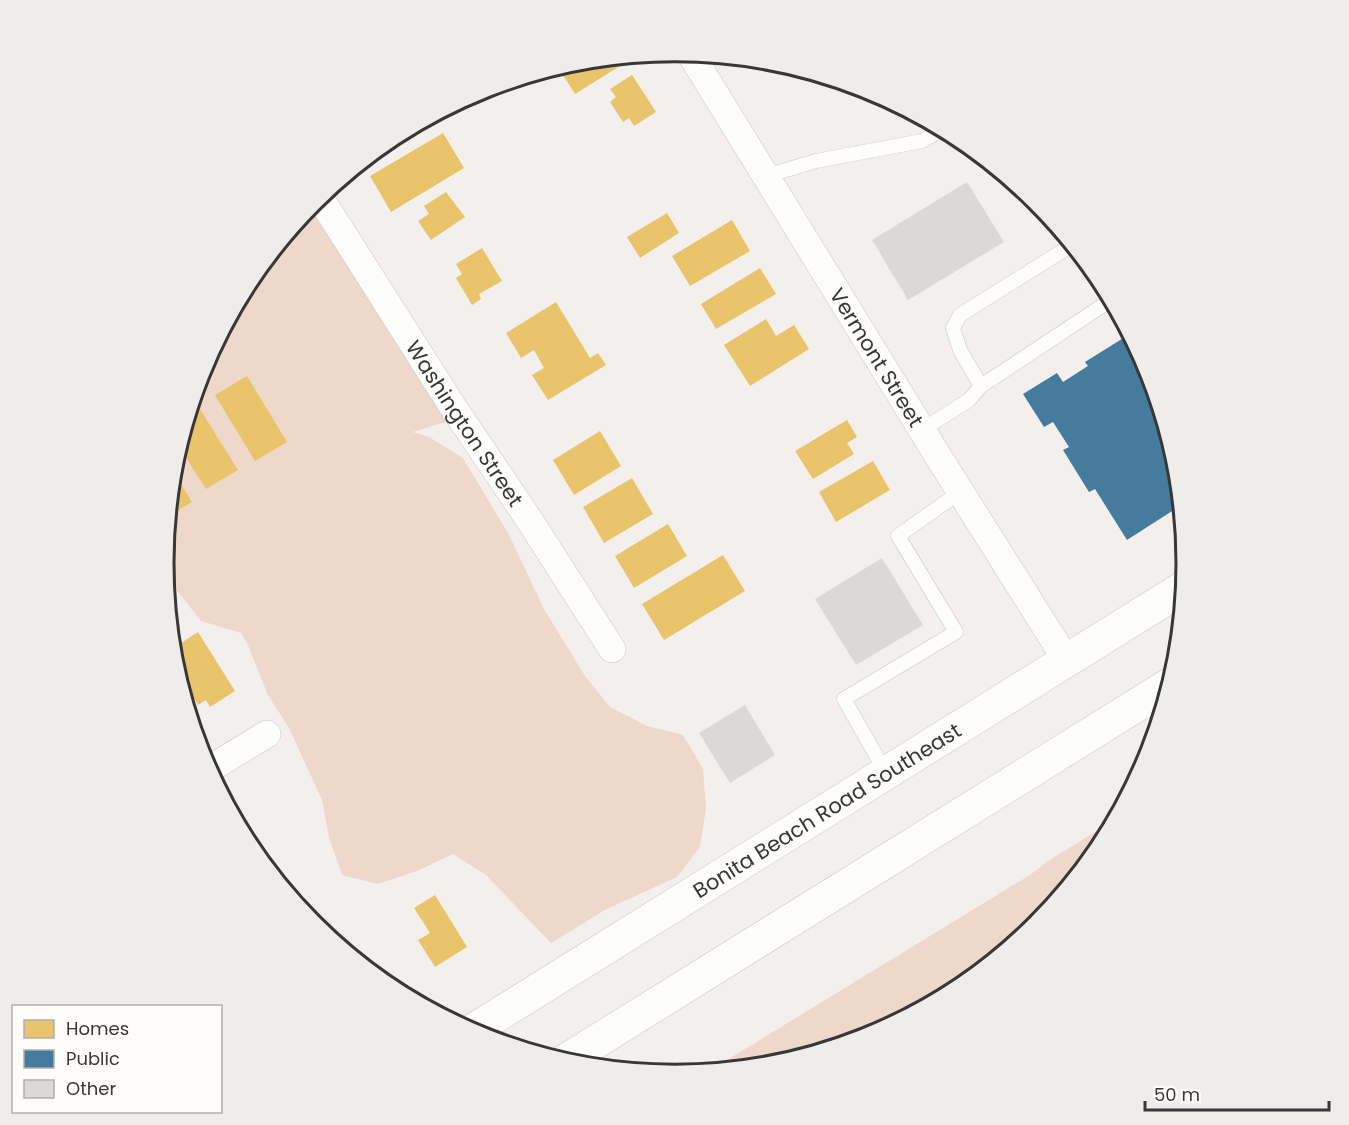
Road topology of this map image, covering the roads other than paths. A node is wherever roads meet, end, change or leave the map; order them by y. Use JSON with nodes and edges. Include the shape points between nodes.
{"nodes":[{"id":1,"x":697,"y":63,"type":"edge"},
{"id":2,"x":934,"y":134,"type":"edge"},
{"id":3,"x":766,"y":176,"type":"junction"},
{"id":4,"x":324,"y":204,"type":"edge"},
{"id":5,"x":1065,"y":249,"type":"edge"},
{"id":6,"x":1104,"y":305,"type":"edge"},
{"id":7,"x":981,"y":386,"type":"junction"},
{"id":8,"x":922,"y":430,"type":"junction"},
{"id":9,"x":960,"y":492,"type":"junction"},
{"id":10,"x":1174,"y":594,"type":"edge"},
{"id":11,"x":612,"y":649,"type":"dead end"},
{"id":12,"x":1067,"y":661,"type":"junction"},
{"id":13,"x":1158,"y":692,"type":"edge"},
{"id":14,"x":267,"y":734,"type":"dead end"},
{"id":15,"x":217,"y":765,"type":"edge"},
{"id":16,"x":886,"y":773,"type":"junction"},
{"id":17,"x":482,"y":1025,"type":"edge"},
{"id":18,"x":576,"y":1054,"type":"edge"}],
"edges":[{"from":1,"to":3,"type":"street","name":"Vermont Street"},
{"from":2,"to":3,"type":"lane","via":[[922,141],[816,161]]},
{"from":3,"to":8,"type":"street","name":"Vermont Street"},
{"from":4,"to":11,"type":"street","name":"Washington Street"},
{"from":5,"to":7,"type":"lane","via":[[960,315],[953,327],[960,350]]},
{"from":6,"to":7,"type":"lane"},
{"from":7,"to":8,"type":"lane","via":[[969,400]]},
{"from":8,"to":9,"type":"street","name":"Vermont Street"},
{"from":9,"to":12,"type":"street","name":"Vermont Street"},
{"from":9,"to":16,"type":"lane","via":[[898,536],[956,632],[844,699]]},
{"from":10,"to":12,"type":"main road","name":"Bonita Beach Road Southeast"},
{"from":12,"to":16,"type":"main road","name":"Bonita Beach Road Southeast"},
{"from":13,"to":18,"type":"main road"},
{"from":14,"to":15,"type":"street"},
{"from":16,"to":17,"type":"main road","name":"Bonita Beach Road Southeast"}]}
